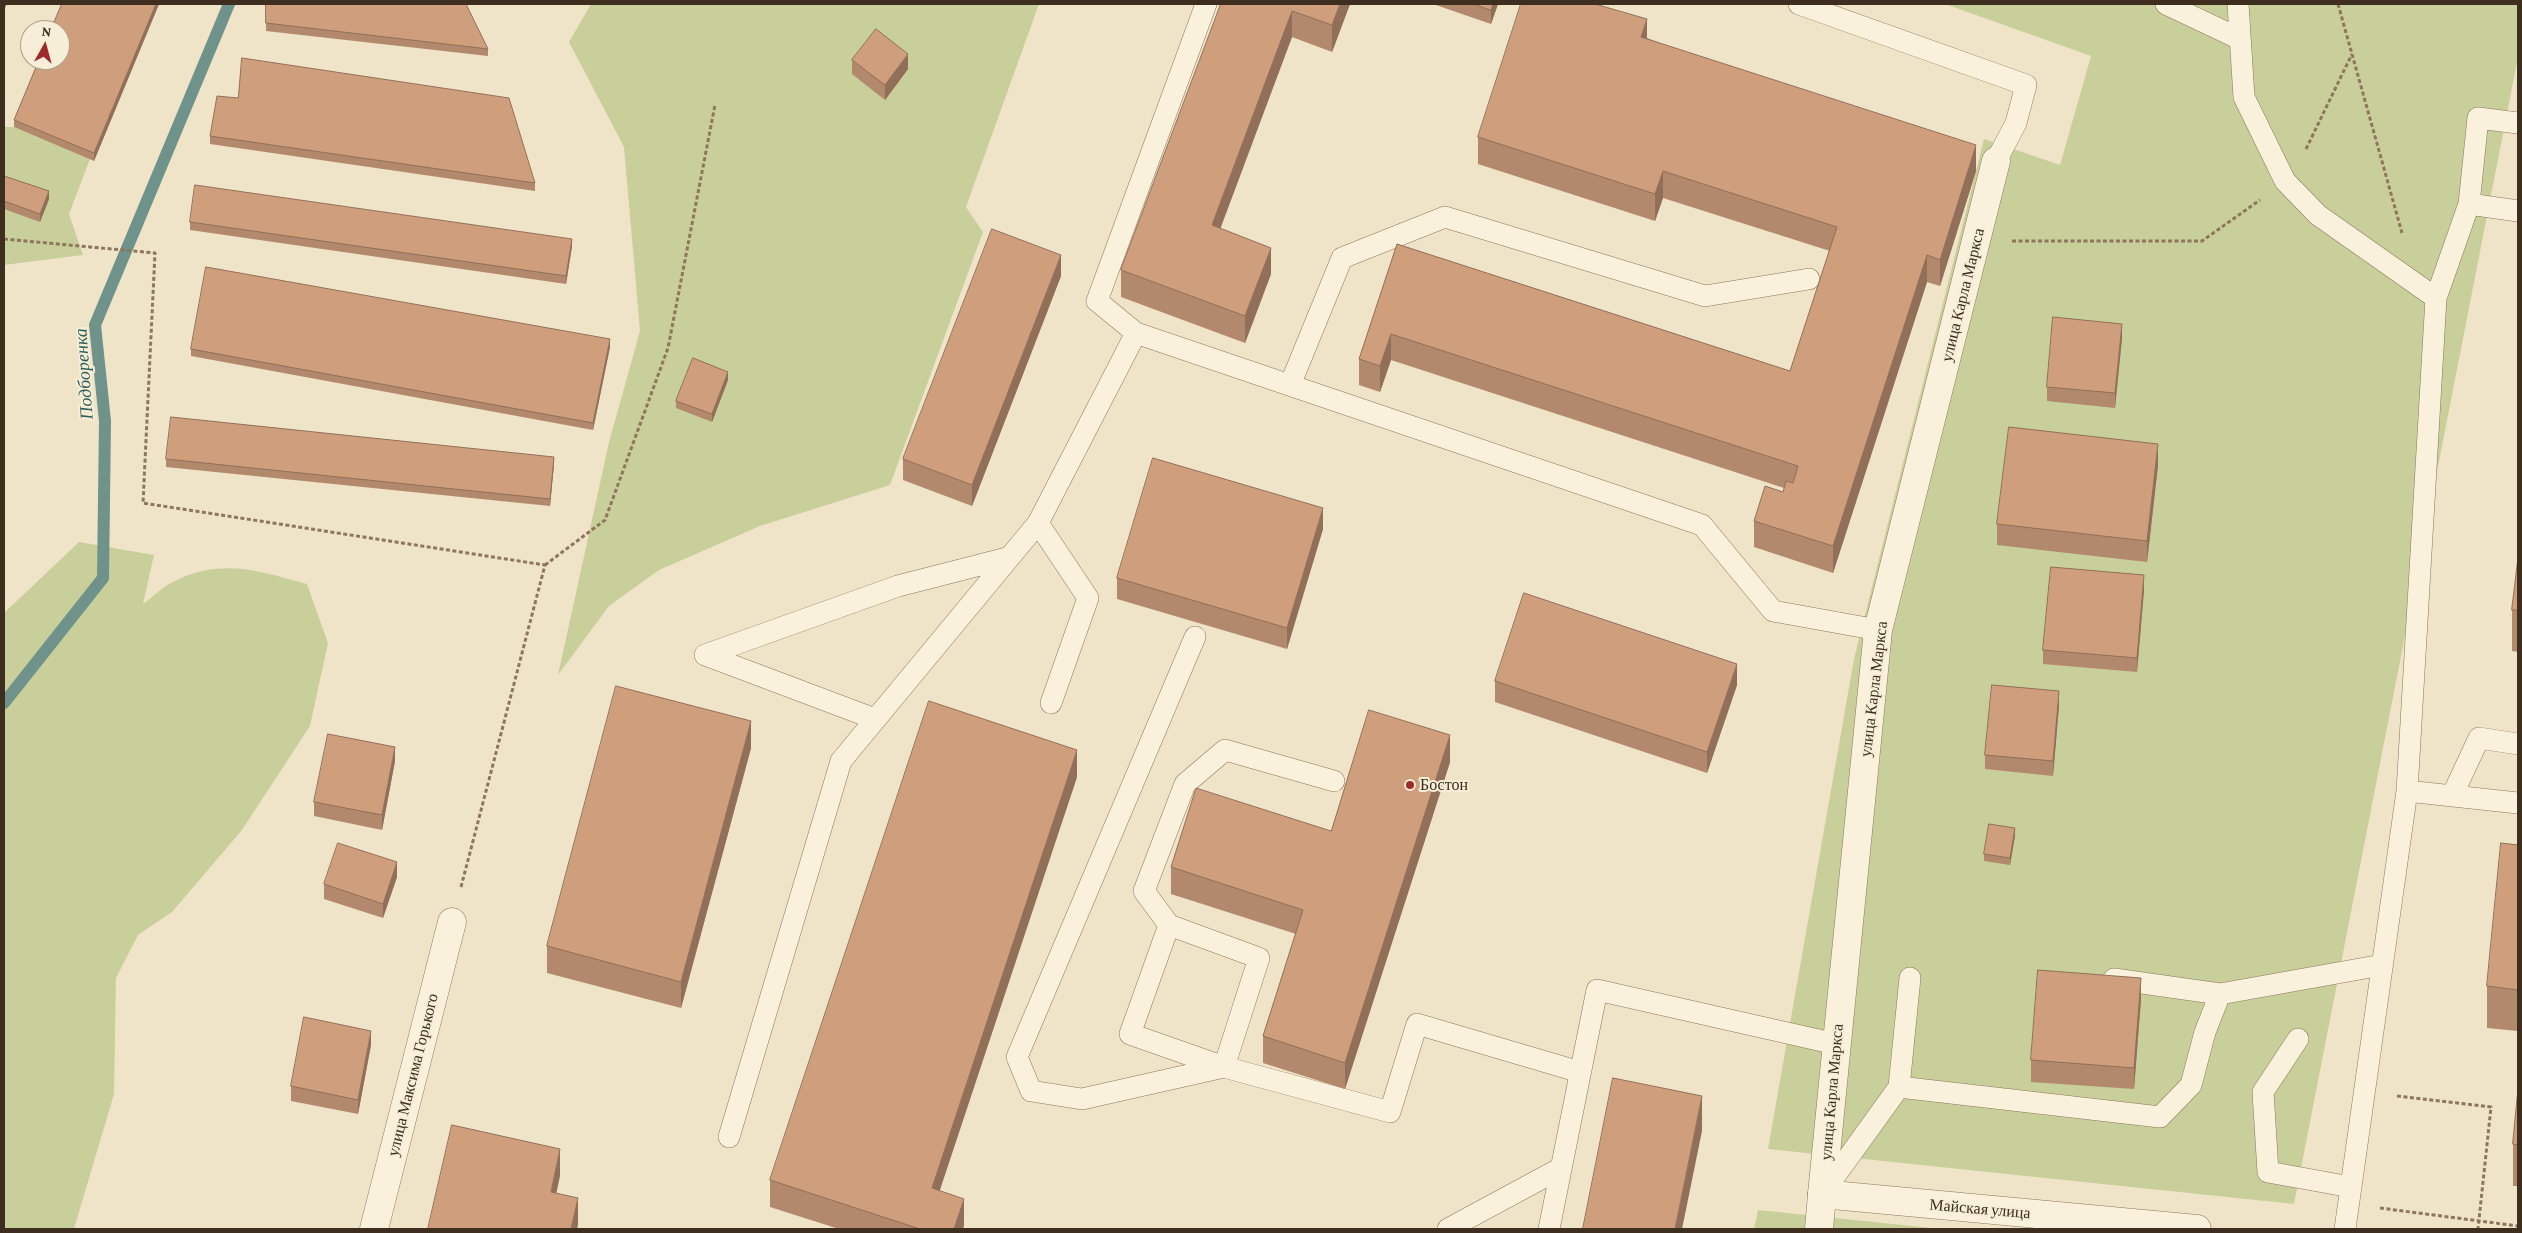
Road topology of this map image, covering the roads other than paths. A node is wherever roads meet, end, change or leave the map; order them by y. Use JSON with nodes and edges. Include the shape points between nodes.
{"nodes":[{"id":1,"x":1206,"y":4,"type":"edge"},
{"id":2,"x":1799,"y":4,"type":"edge"},
{"id":3,"x":2166,"y":4,"type":"edge"},
{"id":4,"x":2238,"y":4,"type":"edge"},
{"id":5,"x":2240,"y":38,"type":"junction"},
{"id":6,"x":2518,"y":122,"type":"edge"},
{"id":7,"x":1996,"y":161,"type":"joint"},
{"id":8,"x":2469,"y":204,"type":"junction"},
{"id":9,"x":2518,"y":211,"type":"edge"},
{"id":10,"x":1809,"y":280,"type":"dead end"},
{"id":11,"x":2436,"y":298,"type":"junction"},
{"id":12,"x":1136,"y":333,"type":"junction"},
{"id":13,"x":1290,"y":385,"type":"junction"},
{"id":14,"x":1038,"y":523,"type":"junction"},
{"id":15,"x":1008,"y":558,"type":"junction"},
{"id":16,"x":1878,"y":630,"type":"junction"},
{"id":17,"x":1195,"y":637,"type":"dead end"},
{"id":18,"x":1051,"y":703,"type":"dead end"},
{"id":19,"x":875,"y":719,"type":"junction"},
{"id":20,"x":2518,"y":744,"type":"edge"},
{"id":21,"x":1334,"y":781,"type":"dead end"},
{"id":22,"x":2407,"y":791,"type":"junction"},
{"id":23,"x":2452,"y":796,"type":"junction"},
{"id":24,"x":2518,"y":803,"type":"edge"},
{"id":25,"x":452,"y":922,"type":"road end"},
{"id":26,"x":1169,"y":925,"type":"junction"},
{"id":27,"x":2382,"y":965,"type":"junction"},
{"id":28,"x":2100,"y":977,"type":"edge"},
{"id":29,"x":1910,"y":978,"type":"dead end"},
{"id":30,"x":2220,"y":994,"type":"junction"},
{"id":31,"x":2298,"y":1040,"type":"dead end"},
{"id":32,"x":1836,"y":1044,"type":"junction"},
{"id":33,"x":1224,"y":1066,"type":"junction"},
{"id":34,"x":1580,"y":1072,"type":"junction"},
{"id":35,"x":1899,"y":1087,"type":"junction"},
{"id":36,"x":729,"y":1137,"type":"dead end"},
{"id":37,"x":1561,"y":1168,"type":"junction"},
{"id":38,"x":1822,"y":1194,"type":"junction"},
{"id":39,"x":2350,"y":1195,"type":"junction"},
{"id":40,"x":374,"y":1229,"type":"edge"},
{"id":41,"x":1448,"y":1229,"type":"edge"},
{"id":42,"x":1549,"y":1229,"type":"edge"},
{"id":43,"x":1819,"y":1229,"type":"edge"},
{"id":44,"x":2197,"y":1229,"type":"edge"},
{"id":45,"x":2345,"y":1229,"type":"edge"}],
"edges":[{"from":1,"to":12,"type":"lane","via":[[1097,301]]},
{"from":2,"to":7,"type":"lane","via":[[2026,85],[2016,123]]},
{"from":3,"to":5,"type":"lane"},
{"from":4,"to":5,"type":"lane"},
{"from":5,"to":11,"type":"lane","via":[[2244,97],[2286,181],[2318,215]]},
{"from":6,"to":8,"type":"lane","via":[[2478,118]]},
{"from":7,"to":16,"type":"street","name":"улица Карла Маркса"},
{"from":8,"to":9,"type":"lane"},
{"from":8,"to":11,"type":"lane"},
{"from":10,"to":13,"type":"lane","via":[[1705,296],[1445,217],[1342,258]]},
{"from":11,"to":22,"type":"lane"},
{"from":12,"to":13,"type":"lane"},
{"from":12,"to":14,"type":"lane"},
{"from":13,"to":16,"type":"lane","via":[[1702,525],[1773,611]]},
{"from":14,"to":15,"type":"lane"},
{"from":14,"to":18,"type":"lane","via":[[1088,598]]},
{"from":15,"to":19,"type":"lane"},
{"from":15,"to":19,"type":"lane","via":[[898,586],[705,655]]},
{"from":16,"to":32,"type":"street","name":"улица Карла Маркса"},
{"from":17,"to":33,"type":"lane","via":[[1017,1057],[1031,1091],[1082,1098]]},
{"from":19,"to":36,"type":"lane","via":[[841,761]]},
{"from":20,"to":23,"type":"lane","via":[[2479,738]]},
{"from":21,"to":26,"type":"lane","via":[[1225,750],[1185,784],[1144,891]]},
{"from":22,"to":23,"type":"lane"},
{"from":22,"to":27,"type":"lane"},
{"from":23,"to":24,"type":"lane"},
{"from":25,"to":40,"type":"street","name":"улица Максима Горького"},
{"from":26,"to":33,"type":"lane","via":[[1259,958]]},
{"from":26,"to":33,"type":"lane","via":[[1130,1034]]},
{"from":27,"to":30,"type":"lane"},
{"from":27,"to":39,"type":"lane"},
{"from":28,"to":30,"type":"lane"},
{"from":29,"to":35,"type":"lane"},
{"from":30,"to":35,"type":"lane","via":[[2205,1032],[2191,1085],[2160,1117]]},
{"from":31,"to":39,"type":"lane","via":[[2263,1092],[2268,1172]]},
{"from":32,"to":34,"type":"lane","via":[[1597,990]]},
{"from":32,"to":38,"type":"street","name":"улица Карла Маркса"},
{"from":33,"to":34,"type":"lane","via":[[1390,1112],[1417,1024]]},
{"from":34,"to":37,"type":"lane"},
{"from":35,"to":38,"type":"lane"},
{"from":37,"to":41,"type":"lane"},
{"from":37,"to":42,"type":"lane"},
{"from":38,"to":43,"type":"street","name":"улица Карла Маркса"},
{"from":38,"to":44,"type":"street","name":"Майская улица"},
{"from":39,"to":45,"type":"lane"}]}
